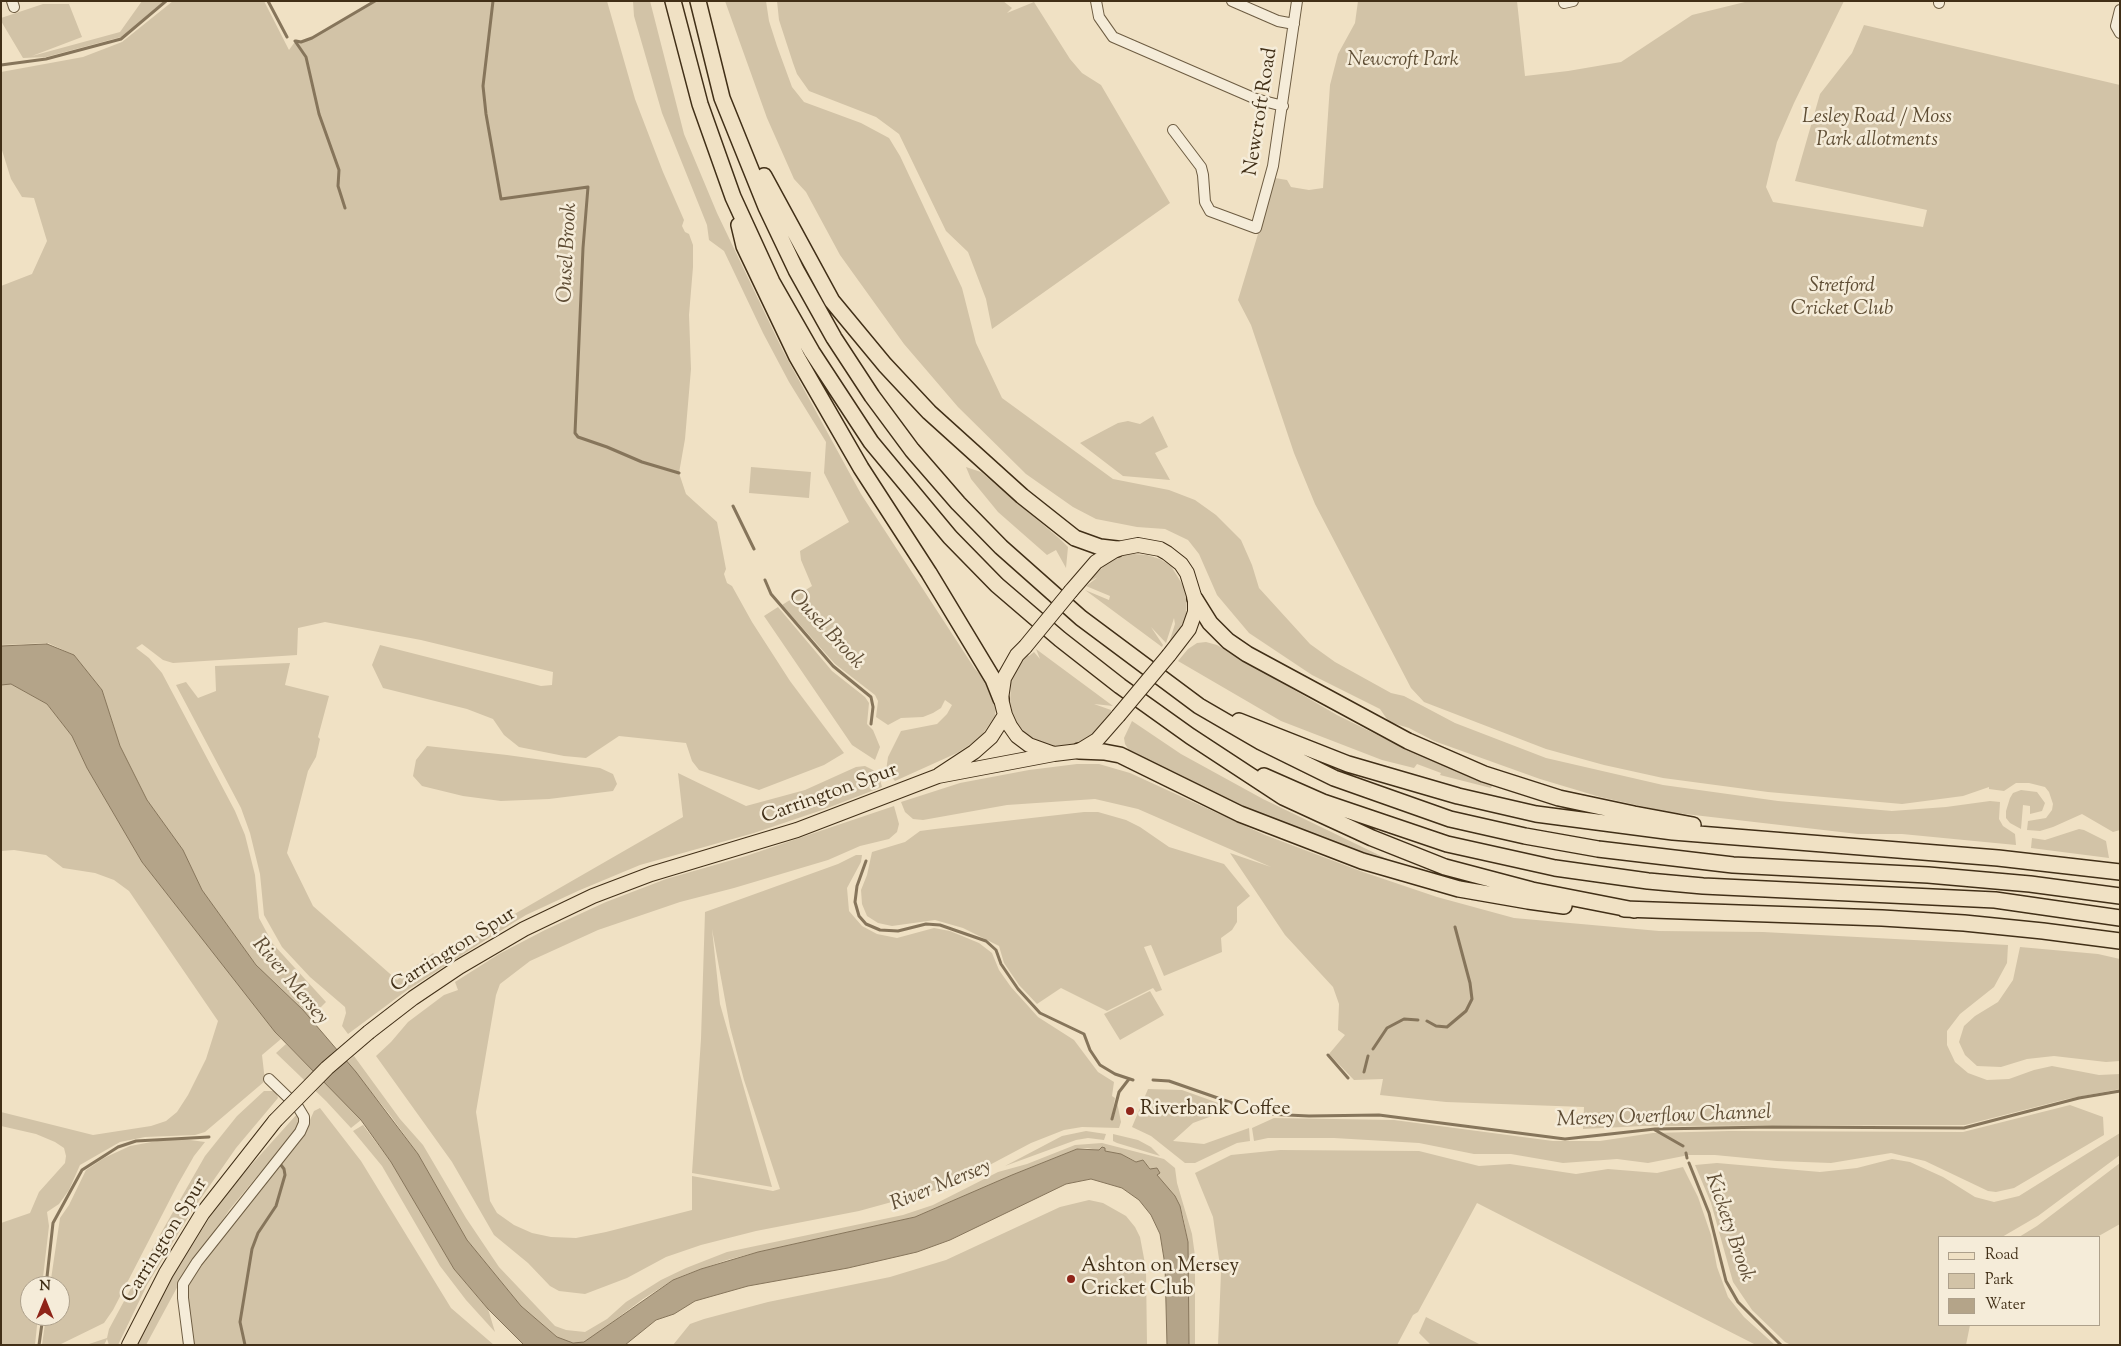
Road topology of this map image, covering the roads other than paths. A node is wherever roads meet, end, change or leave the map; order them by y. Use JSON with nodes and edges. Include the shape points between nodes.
{"nodes":[{"id":1,"x":673,"y":1,"type":"edge"},
{"id":2,"x":698,"y":1,"type":"edge"},
{"id":3,"x":1096,"y":1,"type":"edge"},
{"id":4,"x":1232,"y":1,"type":"edge"},
{"id":5,"x":1297,"y":1,"type":"edge"},
{"id":6,"x":2120,"y":10,"type":"edge"},
{"id":7,"x":1294,"y":24,"type":"junction"},
{"id":8,"x":703,"y":26,"type":"junction"},
{"id":9,"x":2120,"y":33,"type":"edge"},
{"id":10,"x":1282,"y":106,"type":"junction"},
{"id":11,"x":1172,"y":130,"type":"dead end"},
{"id":12,"x":733,"y":197,"type":"junction"},
{"id":13,"x":1117,"y":548,"type":"junction"},
{"id":14,"x":1195,"y":599,"type":"junction"},
{"id":15,"x":1002,"y":699,"type":"junction"},
{"id":16,"x":1199,"y":706,"type":"junction"},
{"id":17,"x":1005,"y":714,"type":"junction"},
{"id":18,"x":1190,"y":736,"type":"junction"},
{"id":19,"x":1079,"y":751,"type":"junction"},
{"id":20,"x":1054,"y":754,"type":"junction"},
{"id":21,"x":938,"y":776,"type":"junction"},
{"id":22,"x":1873,"y":848,"type":"junction"},
{"id":23,"x":2120,"y":872,"type":"edge"},
{"id":24,"x":2120,"y":896,"type":"edge"},
{"id":25,"x":1634,"y":910,"type":"junction"},
{"id":26,"x":2120,"y":918,"type":"edge"},
{"id":27,"x":2120,"y":941,"type":"edge"},
{"id":28,"x":269,"y":1079,"type":"dead end"},
{"id":29,"x":129,"y":1345,"type":"edge"},
{"id":30,"x":190,"y":1345,"type":"edge"}],
"edges":[{"from":1,"to":12,"type":"highway","via":[[700,104]]},
{"from":2,"to":8,"type":"highway"},
{"from":3,"to":10,"type":"street","via":[[1099,17],[1113,37]]},
{"from":4,"to":7,"type":"street","via":[[1278,21]]},
{"from":5,"to":7,"type":"street","name":"Newcroft Road"},
{"from":6,"to":9,"type":"street","via":[[2116,26]]},
{"from":7,"to":10,"type":"street","name":"Newcroft Road"},
{"from":8,"to":13,"type":"highway","via":[[733,108],[768,186],[832,301],[885,366],[929,412],[1022,496],[1075,538],[1100,547]]},
{"from":8,"to":16,"type":"highway","via":[[722,98],[766,207],[834,338],[872,396],[912,450],[1001,547],[1081,618]]},
{"from":10,"to":11,"type":"street","name":"Newcroft Road","via":[[1273,166],[1256,228],[1208,208],[1204,175]]},
{"from":12,"to":15,"type":"highway","via":[[744,246],[797,357]]},
{"from":12,"to":18,"type":"highway","via":[[772,282],[812,352],[871,442],[914,495],[956,544],[1046,627]]},
{"from":13,"to":14,"type":"main road","via":[[1138,545],[1167,553],[1187,573]]},
{"from":13,"to":15,"type":"main road","bridge":true,"via":[[1096,562],[1017,656],[1004,678]]},
{"from":14,"to":19,"type":"main road","bridge":true,"via":[[1195,612],[1189,629],[1169,656],[1097,740]]},
{"from":14,"to":22,"type":"highway","via":[[1210,624],[1247,654],[1408,741],[1484,774],[1559,798],[1634,814],[1698,826]]},
{"from":15,"to":17,"type":"main road"},
{"from":16,"to":22,"type":"highway","via":[[1348,764],[1458,796],[1536,814],[1673,832]]},
{"from":16,"to":24,"type":"highway","via":[[1261,742],[1334,778],[1450,819],[1526,836],[1598,849],[1733,865],[1928,875]]},
{"from":17,"to":20,"type":"main road","via":[[1010,726],[1023,740],[1041,751]]},
{"from":17,"to":21,"type":"main road","name":"Carrington Spur","via":[[987,741]]},
{"from":18,"to":25,"type":"highway","via":[[1283,796],[1445,868],[1532,890]]},
{"from":18,"to":26,"type":"highway","via":[[1249,769],[1323,802],[1447,844],[1520,861],[1648,881],[1995,900]]},
{"from":19,"to":20,"type":"main road","name":"Carrington Spur"},
{"from":19,"to":25,"type":"highway","via":[[1120,755],[1267,826],[1407,875],[1528,902]]},
{"from":20,"to":21,"type":"main road","name":"Carrington Spur"},
{"from":21,"to":29,"type":"main road","name":"Carrington Spur","bridge":true,"via":[[797,830],[651,874],[558,912],[459,967],[413,998],[327,1068],[275,1121],[202,1214],[166,1273]]},
{"from":22,"to":23,"type":"highway"},
{"from":25,"to":27,"type":"highway","via":[[1882,918],[2043,931]]},
{"from":28,"to":30,"type":"street","via":[[298,1107],[304,1123],[197,1262],[184,1284]]}]}
